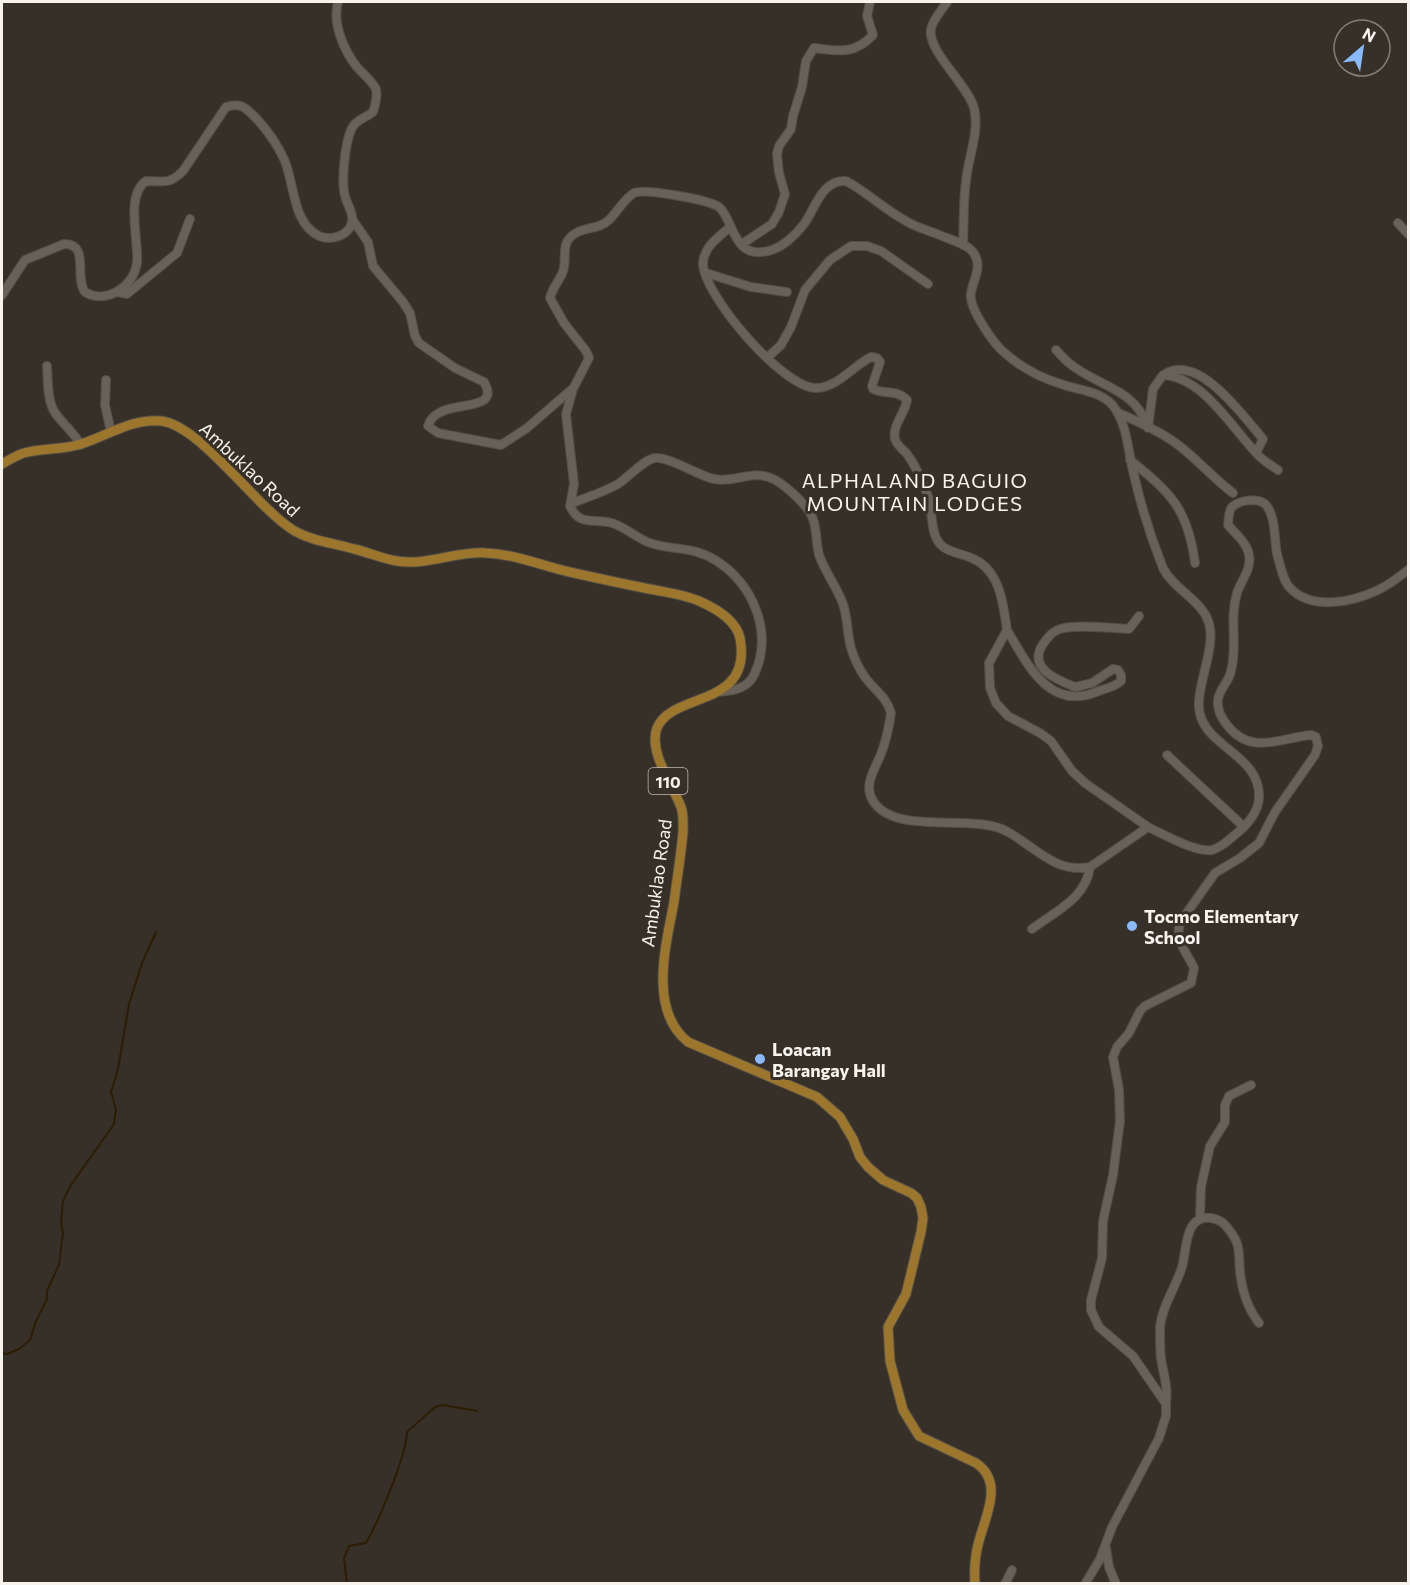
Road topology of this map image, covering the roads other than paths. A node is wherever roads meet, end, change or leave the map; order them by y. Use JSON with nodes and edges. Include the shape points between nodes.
{"nodes":[{"id":1,"x":338,"y":2,"type":"edge"},
{"id":2,"x":870,"y":2,"type":"edge"},
{"id":3,"x":947,"y":2,"type":"edge"},
{"id":4,"x":190,"y":219,"type":"dead end"},
{"id":5,"x":352,"y":219,"type":"junction"},
{"id":6,"x":1398,"y":223,"type":"dead end"},
{"id":7,"x":730,"y":227,"type":"junction"},
{"id":8,"x":1408,"y":234,"type":"edge"},
{"id":9,"x":742,"y":244,"type":"junction"},
{"id":10,"x":963,"y":245,"type":"junction"},
{"id":11,"x":706,"y":273,"type":"junction"},
{"id":12,"x":928,"y":284,"type":"dead end"},
{"id":13,"x":118,"y":292,"type":"junction"},
{"id":14,"x":787,"y":292,"type":"dead end"},
{"id":15,"x":2,"y":295,"type":"edge"},
{"id":16,"x":1056,"y":350,"type":"dead end"},
{"id":17,"x":767,"y":358,"type":"junction"},
{"id":18,"x":47,"y":366,"type":"dead end"},
{"id":19,"x":1163,"y":375,"type":"junction"},
{"id":20,"x":106,"y":380,"type":"dead end"},
{"id":21,"x":573,"y":389,"type":"junction"},
{"id":22,"x":1118,"y":412,"type":"junction"},
{"id":23,"x":1148,"y":428,"type":"junction"},
{"id":24,"x":111,"y":432,"type":"junction"},
{"id":25,"x":81,"y":445,"type":"junction"},
{"id":26,"x":1256,"y":453,"type":"junction"},
{"id":27,"x":1130,"y":460,"type":"junction"},
{"id":28,"x":2,"y":464,"type":"edge"},
{"id":29,"x":1278,"y":471,"type":"dead end"},
{"id":30,"x":574,"y":484,"type":"junction"},
{"id":31,"x":1233,"y":493,"type":"dead end"},
{"id":32,"x":586,"y":498,"type":"junction"},
{"id":33,"x":570,"y":506,"type":"junction"},
{"id":34,"x":1195,"y":563,"type":"dead end"},
{"id":35,"x":1408,"y":570,"type":"edge"},
{"id":36,"x":1139,"y":616,"type":"dead end"},
{"id":37,"x":1007,"y":630,"type":"junction"},
{"id":38,"x":717,"y":693,"type":"junction"},
{"id":39,"x":1167,"y":755,"type":"dead end"},
{"id":40,"x":1148,"y":827,"type":"junction"},
{"id":41,"x":1244,"y":827,"type":"junction"},
{"id":42,"x":1090,"y":867,"type":"junction"},
{"id":43,"x":1032,"y":929,"type":"dead end"},
{"id":44,"x":1251,"y":1085,"type":"dead end"},
{"id":45,"x":1200,"y":1218,"type":"junction"},
{"id":46,"x":1259,"y":1323,"type":"dead end"},
{"id":47,"x":1166,"y":1404,"type":"junction"},
{"id":48,"x":1105,"y":1542,"type":"junction"},
{"id":49,"x":1012,"y":1570,"type":"dead end"},
{"id":50,"x":975,"y":1584,"type":"edge"},
{"id":51,"x":1005,"y":1584,"type":"edge"},
{"id":52,"x":1085,"y":1584,"type":"edge"},
{"id":53,"x":1116,"y":1584,"type":"edge"}],
"edges":[{"from":1,"to":5,"type":"street","via":[[337,17],[344,46],[375,87],[377,96],[373,112],[351,130],[342,176]]},
{"from":2,"to":9,"type":"street","via":[[867,16],[873,35],[863,46],[843,51],[814,48],[806,61],[791,129],[777,154],[785,194],[779,212],[772,224]]},
{"from":3,"to":10,"type":"street","via":[[931,35],[976,114],[965,182]]},
{"from":4,"to":13,"type":"street","via":[[177,253],[127,294]]},
{"from":5,"to":13,"type":"street","via":[[347,231],[338,237],[318,236],[310,229],[301,219],[285,161],[267,129],[248,108],[228,106],[176,178],[169,182],[146,181],[139,189],[133,223],[137,262]]},
{"from":5,"to":21,"type":"street","via":[[368,242],[373,266],[410,313],[418,343],[486,386],[482,403],[439,412],[429,422],[430,430],[501,445]]},
{"from":6,"to":8,"type":"street"},
{"from":7,"to":9,"type":"street"},
{"from":7,"to":11,"type":"street","via":[[707,249],[703,264]]},
{"from":7,"to":21,"type":"street","via":[[720,208],[709,202],[641,191],[627,199],[606,222],[570,237],[564,251],[563,271],[549,298],[589,358]]},
{"from":9,"to":10,"type":"street","via":[[762,252],[784,243],[806,221],[822,193],[841,180],[906,222]]},
{"from":10,"to":22,"type":"street","via":[[976,257],[978,268],[970,295],[973,307],[1003,352],[1020,366],[1059,384],[1106,397]]},
{"from":11,"to":14,"type":"street","via":[[751,287]]},
{"from":11,"to":17,"type":"street","via":[[730,318]]},
{"from":12,"to":17,"type":"street","via":[[881,251],[851,246],[830,260],[805,290],[781,345]]},
{"from":13,"to":15,"type":"street","via":[[96,297],[85,292],[77,249],[64,244],[26,260]]},
{"from":16,"to":23,"type":"street","via":[[1069,364],[1124,393],[1138,406]]},
{"from":17,"to":37,"type":"street","via":[[779,370],[812,388],[834,382],[871,357],[877,358],[880,362],[873,389],[902,395],[907,400],[895,440],[923,484],[934,533],[945,548],[979,561],[997,582]]},
{"from":18,"to":25,"type":"street","via":[[52,406]]},
{"from":19,"to":23,"type":"street","via":[[1153,388]]},
{"from":19,"to":26,"type":"street","via":[[1193,385],[1218,407]]},
{"from":19,"to":26,"type":"street","via":[[1174,369],[1187,370],[1220,390],[1263,439]]},
{"from":20,"to":24,"type":"street","via":[[105,405]]},
{"from":21,"to":30,"type":"street","via":[[566,414]]},
{"from":22,"to":23,"type":"street"},
{"from":22,"to":27,"type":"street"},
{"from":23,"to":31,"type":"street","via":[[1174,442]]},
{"from":24,"to":25,"type":"main road","name":"Ambuklao Road","number":"110"},
{"from":24,"to":38,"type":"main road","name":"Ambuklao Road","number":"110","via":[[159,420],[182,428],[280,521],[306,537],[400,561],[501,553],[572,573],[695,599],[738,631],[738,669]]},
{"from":25,"to":28,"type":"main road","name":"Ambuklao Road","number":"110","via":[[23,453]]},
{"from":26,"to":29,"type":"street"},
{"from":27,"to":34,"type":"street","via":[[1163,487],[1183,514]]},
{"from":27,"to":41,"type":"street","via":[[1168,578],[1207,617],[1209,655],[1198,704],[1203,722],[1257,779],[1259,802]]},
{"from":30,"to":32,"type":"street"},
{"from":30,"to":33,"type":"street"},
{"from":32,"to":33,"type":"street"},
{"from":32,"to":42,"type":"street","via":[[617,485],[649,459],[660,457],[711,479],[733,480],[752,475],[779,481],[812,516],[819,553],[843,602],[851,647],[865,677],[890,708],[890,723],[868,786],[879,809],[913,820],[990,825],[1007,831],[1053,862],[1080,869]]},
{"from":33,"to":38,"type":"street","via":[[581,520],[606,520],[652,544],[698,551],[716,560],[746,590],[762,624],[758,667],[749,682],[735,690]]},
{"from":35,"to":47,"type":"street","via":[[1379,590],[1353,600],[1316,601],[1295,591],[1285,580],[1268,507],[1256,500],[1240,502],[1229,512],[1228,525],[1249,554],[1249,565],[1234,604],[1232,670],[1219,694],[1220,716],[1241,738],[1264,744],[1311,735],[1316,737],[1318,746],[1259,843],[1215,873],[1181,921],[1179,939],[1194,968],[1191,983],[1145,1006],[1113,1057],[1120,1121],[1092,1310],[1099,1327],[1134,1356]]},
{"from":36,"to":37,"type":"street","via":[[1129,629],[1072,627],[1060,629],[1046,640],[1037,655],[1039,666],[1058,680],[1075,687],[1092,683],[1113,669],[1121,675],[1117,684],[1076,697],[1056,691],[1037,678]]},
{"from":37,"to":40,"type":"street","via":[[989,663],[990,688],[996,703],[1008,716],[1051,741],[1085,783]]},
{"from":38,"to":50,"type":"main road","name":"Ambuklao Road","number":"110","via":[[673,712],[658,724],[656,734],[656,747],[681,806],[683,825],[663,958],[666,1004],[678,1034],[688,1042],[817,1097],[840,1117],[868,1167],[917,1198],[923,1218],[921,1232],[906,1294],[888,1328],[888,1348],[903,1410],[919,1436],[976,1463],[988,1476],[992,1495],[979,1542]]},
{"from":39,"to":41,"type":"street"},
{"from":40,"to":41,"type":"street","via":[[1210,850]]},
{"from":40,"to":42,"type":"street"},
{"from":42,"to":43,"type":"street","via":[[1079,895]]},
{"from":44,"to":45,"type":"street","via":[[1229,1096],[1225,1105],[1225,1122],[1210,1146],[1201,1187]]},
{"from":45,"to":46,"type":"street","via":[[1217,1219],[1232,1233],[1241,1251],[1244,1294]]},
{"from":45,"to":47,"type":"street","via":[[1187,1236],[1183,1266],[1160,1325]]},
{"from":47,"to":48,"type":"street","via":[[1159,1438]]},
{"from":48,"to":52,"type":"street"},
{"from":48,"to":53,"type":"street"},
{"from":49,"to":51,"type":"street"}]}
